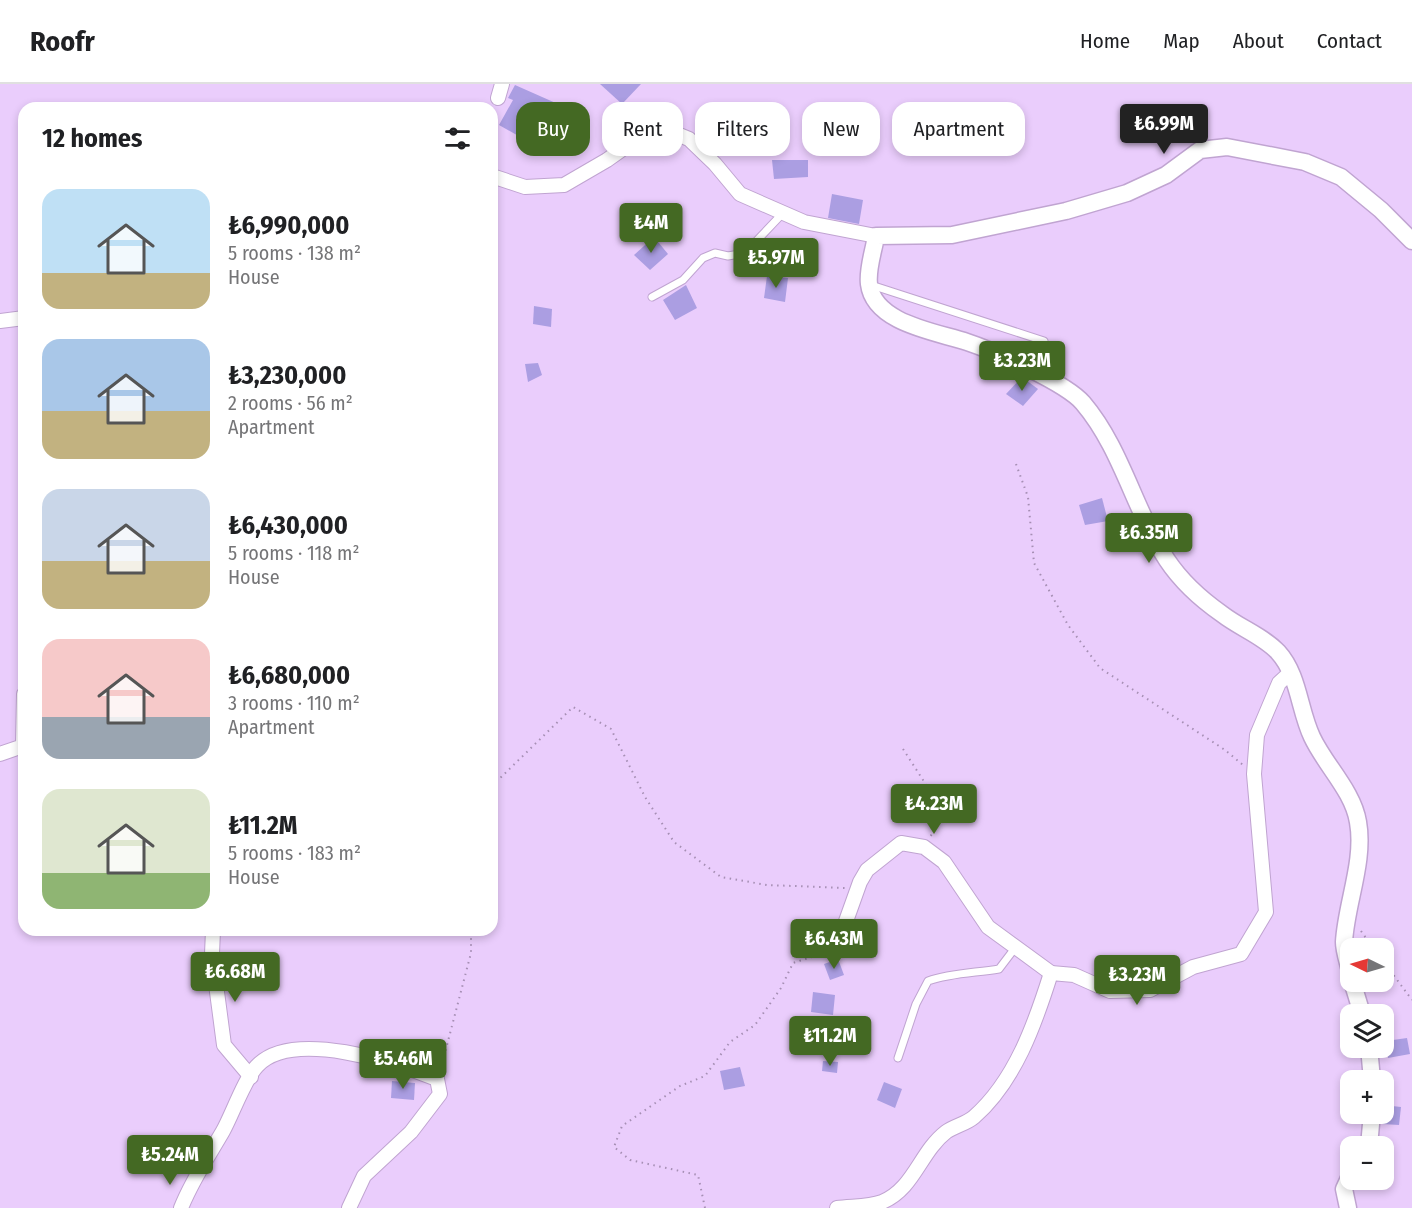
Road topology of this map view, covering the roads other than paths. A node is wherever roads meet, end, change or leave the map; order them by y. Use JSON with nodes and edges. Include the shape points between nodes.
{"nodes":[{"id":1,"x":502,"y":84,"type":"edge"},
{"id":2,"x":498,"y":98,"type":"dead end"},
{"id":3,"x":498,"y":178,"type":"edge"},
{"id":4,"x":783,"y":213,"type":"junction"},
{"id":5,"x":876,"y":236,"type":"junction"},
{"id":6,"x":1412,"y":241,"type":"edge"},
{"id":7,"x":869,"y":284,"type":"junction"},
{"id":8,"x":652,"y":297,"type":"dead end"},
{"id":9,"x":18,"y":319,"type":"edge"},
{"id":10,"x":0,"y":321,"type":"edge"},
{"id":11,"x":1044,"y":340,"type":"dead end"},
{"id":12,"x":1291,"y":672,"type":"junction"},
{"id":13,"x":18,"y":748,"type":"edge"},
{"id":14,"x":0,"y":754,"type":"edge"},
{"id":15,"x":213,"y":936,"type":"edge"},
{"id":16,"x":1345,"y":938,"type":"edge"},
{"id":17,"x":1015,"y":948,"type":"junction"},
{"id":18,"x":836,"y":949,"type":"road end"},
{"id":19,"x":1052,"y":974,"type":"junction"},
{"id":20,"x":898,"y":1058,"type":"dead end"},
{"id":21,"x":251,"y":1077,"type":"junction"},
{"id":22,"x":192,"y":1182,"type":"junction"},
{"id":23,"x":1344,"y":1190,"type":"edge"},
{"id":24,"x":174,"y":1208,"type":"edge"},
{"id":25,"x":181,"y":1208,"type":"edge"},
{"id":26,"x":349,"y":1208,"type":"edge"},
{"id":27,"x":837,"y":1208,"type":"edge"},
{"id":28,"x":1348,"y":1208,"type":"edge"}],
"edges":[{"from":1,"to":2,"type":"street"},
{"from":3,"to":4,"type":"street","via":[[525,187],[564,185],[645,133],[667,130],[689,139],[740,194]]},
{"from":4,"to":5,"type":"street","via":[[804,222]]},
{"from":4,"to":8,"type":"lane","via":[[746,253],[715,253],[703,258],[683,280]]},
{"from":5,"to":6,"type":"street","via":[[952,235],[1066,211],[1127,193],[1166,175],[1200,150],[1227,147],[1305,162],[1341,177]]},
{"from":5,"to":7,"type":"street"},
{"from":7,"to":11,"type":"lane"},
{"from":7,"to":12,"type":"street","via":[[877,304],[914,328],[969,342],[1048,379],[1081,400],[1104,431],[1168,561],[1189,587],[1222,614],[1264,640]]},
{"from":9,"to":10,"type":"street"},
{"from":12,"to":16,"type":"street","via":[[1312,737],[1358,821],[1358,849]]},
{"from":12,"to":19,"type":"street","via":[[1279,683],[1257,735],[1254,774],[1266,912],[1241,954],[1193,967],[1150,990],[1110,991],[1074,975]]},
{"from":13,"to":14,"type":"street"},
{"from":15,"to":21,"type":"street","via":[[224,1045]]},
{"from":17,"to":18,"type":"street","via":[[988,927],[944,862],[924,847],[901,843],[867,870]]},
{"from":17,"to":19,"type":"street"},
{"from":17,"to":20,"type":"lane","via":[[999,969],[949,974],[928,981]]},
{"from":19,"to":27,"type":"street","via":[[1005,1083],[973,1119],[947,1132],[931,1148],[900,1193],[880,1203]]},
{"from":21,"to":22,"type":"street"},
{"from":21,"to":26,"type":"street","via":[[256,1066],[276,1053],[317,1049],[379,1058],[437,1079],[440,1094],[411,1132],[364,1176]]},
{"from":22,"to":24,"type":"street"},
{"from":22,"to":25,"type":"street"},
{"from":23,"to":28,"type":"street"}]}
